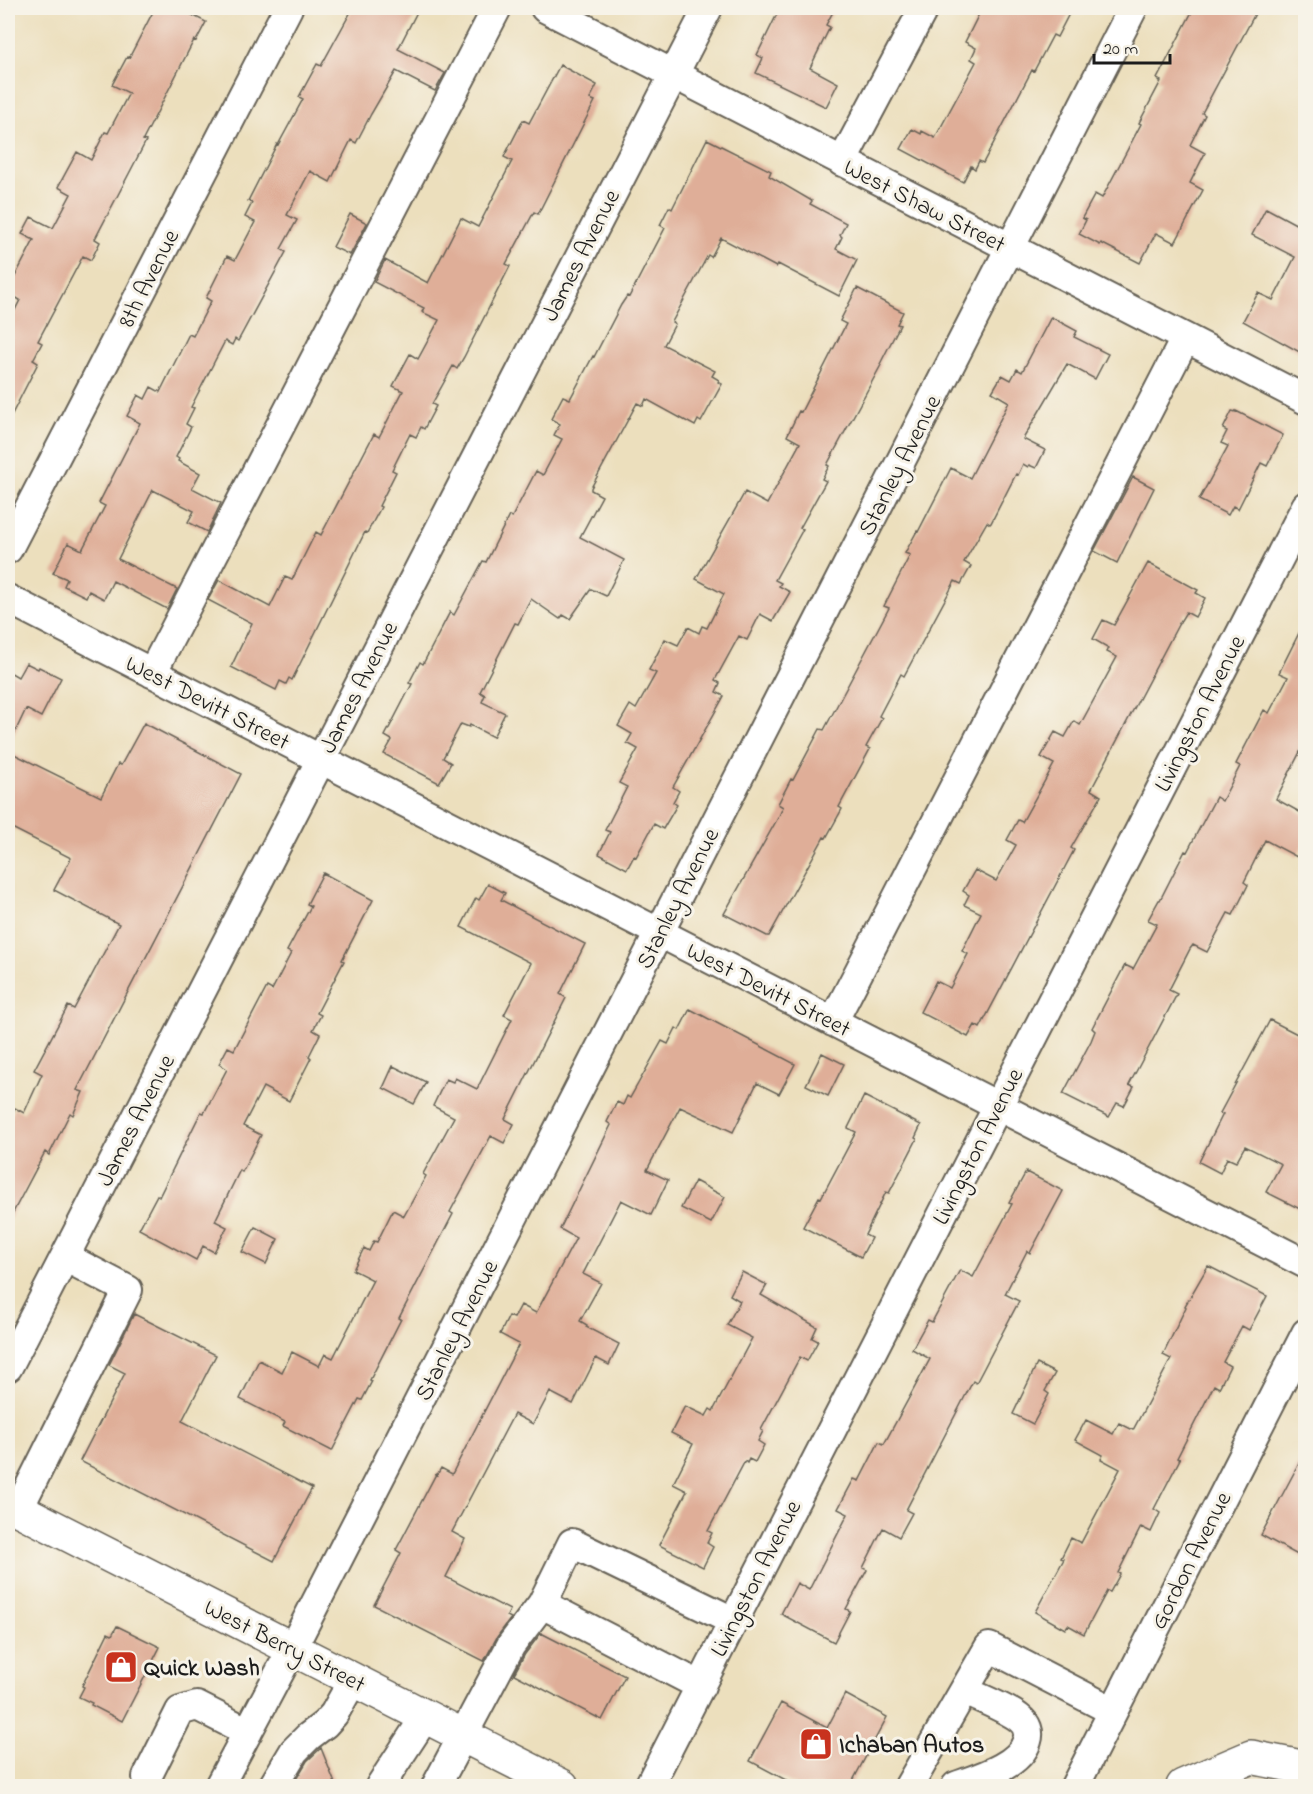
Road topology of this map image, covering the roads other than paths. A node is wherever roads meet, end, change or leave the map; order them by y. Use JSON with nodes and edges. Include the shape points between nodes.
{"nodes":[{"id":1,"x":288,"y":8,"type":"edge"},
{"id":2,"x":497,"y":8,"type":"edge"},
{"id":3,"x":545,"y":8,"type":"edge"},
{"id":4,"x":708,"y":8,"type":"edge"},
{"id":5,"x":924,"y":8,"type":"edge"},
{"id":6,"x":1133,"y":8,"type":"edge"},
{"id":7,"x":673,"y":75,"type":"junction"},
{"id":8,"x":842,"y":162,"type":"junction"},
{"id":9,"x":1010,"y":248,"type":"junction"},
{"id":10,"x":1185,"y":339,"type":"junction"},
{"id":11,"x":1305,"y":400,"type":"edge"},
{"id":12,"x":1305,"y":506,"type":"edge"},
{"id":13,"x":8,"y":549,"type":"edge"},
{"id":14,"x":8,"y":599,"type":"edge"},
{"id":15,"x":152,"y":673,"type":"junction"},
{"id":16,"x":321,"y":759,"type":"junction"},
{"id":17,"x":659,"y":933,"type":"junction"},
{"id":18,"x":833,"y":1022,"type":"junction"},
{"id":19,"x":997,"y":1106,"type":"junction"},
{"id":20,"x":64,"y":1257,"type":"junction"},
{"id":21,"x":1305,"y":1264,"type":"edge"},
{"id":22,"x":1305,"y":1333,"type":"edge"},
{"id":23,"x":8,"y":1367,"type":"edge"},
{"id":24,"x":13,"y":1507,"type":"edge"},
{"id":25,"x":542,"y":1604,"type":"junction"},
{"id":26,"x":733,"y":1622,"type":"junction"},
{"id":27,"x":292,"y":1649,"type":"junction"},
{"id":28,"x":353,"y":1680,"type":"junction"},
{"id":29,"x":701,"y":1686,"type":"junction"},
{"id":30,"x":965,"y":1691,"type":"junction"},
{"id":31,"x":1113,"y":1711,"type":"junction"},
{"id":32,"x":425,"y":1717,"type":"junction"},
{"id":33,"x":248,"y":1732,"type":"junction"},
{"id":34,"x":463,"y":1736,"type":"junction"},
{"id":35,"x":1295,"y":1773,"type":"edge"},
{"id":36,"x":148,"y":1786,"type":"edge"},
{"id":37,"x":219,"y":1786,"type":"edge"},
{"id":38,"x":273,"y":1786,"type":"edge"},
{"id":39,"x":380,"y":1786,"type":"edge"},
{"id":40,"x":436,"y":1786,"type":"edge"},
{"id":41,"x":562,"y":1786,"type":"edge"},
{"id":42,"x":649,"y":1786,"type":"edge"},
{"id":43,"x":911,"y":1786,"type":"edge"},
{"id":44,"x":956,"y":1786,"type":"edge"},
{"id":45,"x":1075,"y":1786,"type":"edge"},
{"id":46,"x":1183,"y":1786,"type":"edge"}],
"edges":[{"from":1,"to":13,"type":"street","name":"8th Avenue"},
{"from":2,"to":15,"type":"street"},
{"from":3,"to":7,"type":"street","name":"West Shaw Street"},
{"from":4,"to":7,"type":"street","name":"James Avenue"},
{"from":5,"to":8,"type":"street"},
{"from":6,"to":9,"type":"street","name":"Stanley Avenue"},
{"from":7,"to":8,"type":"street","name":"West Shaw Street"},
{"from":7,"to":16,"type":"street","name":"James Avenue"},
{"from":8,"to":9,"type":"street","name":"West Shaw Street"},
{"from":9,"to":10,"type":"street","name":"West Shaw Street"},
{"from":9,"to":17,"type":"street","name":"Stanley Avenue"},
{"from":10,"to":11,"type":"street","name":"West Shaw Street"},
{"from":10,"to":18,"type":"street"},
{"from":12,"to":19,"type":"street","name":"Livingston Avenue"},
{"from":14,"to":15,"type":"street","name":"West Devitt Street"},
{"from":15,"to":16,"type":"street","name":"West Devitt Street"},
{"from":16,"to":17,"type":"street","name":"West Devitt Street"},
{"from":16,"to":20,"type":"street","name":"James Avenue"},
{"from":17,"to":18,"type":"street","name":"West Devitt Street"},
{"from":17,"to":27,"type":"street","name":"Stanley Avenue"},
{"from":18,"to":19,"type":"street","name":"West Devitt Street"},
{"from":19,"to":21,"type":"street","name":"West Devitt Street"},
{"from":19,"to":26,"type":"street","name":"Livingston Avenue"},
{"from":20,"to":23,"type":"street","name":"James Avenue"},
{"from":20,"to":24,"type":"street","via":[[128,1290]]},
{"from":22,"to":31,"type":"street","name":"Gordon Avenue"},
{"from":24,"to":27,"type":"main road","name":"West Berry Street"},
{"from":25,"to":26,"type":"street","via":[[572,1543]]},
{"from":25,"to":29,"type":"street"},
{"from":25,"to":34,"type":"street","via":[[512,1645]]},
{"from":26,"to":29,"type":"street","name":"Livingston Avenue"},
{"from":27,"to":28,"type":"main road","name":"West Berry Street"},
{"from":27,"to":33,"type":"street","name":"Stanley Avenue"},
{"from":28,"to":32,"type":"main road","name":"West Berry Street"},
{"from":28,"to":38,"type":"street","via":[[334,1714],[294,1751]]},
{"from":29,"to":42,"type":"street","name":"Livingston Avenue"},
{"from":30,"to":31,"type":"street","via":[[990,1647]]},
{"from":30,"to":43,"type":"street"},
{"from":30,"to":44,"type":"street","via":[[1019,1718],[1028,1728],[1029,1737],[1026,1747],[1008,1764]]},
{"from":31,"to":45,"type":"street","name":"Gordon Avenue"},
{"from":32,"to":34,"type":"main road","name":"West Berry Street"},
{"from":32,"to":39,"type":"street"},
{"from":33,"to":36,"type":"street","via":[[197,1706],[180,1711],[147,1777]]},
{"from":33,"to":37,"type":"street","name":"Stanley Avenue"},
{"from":34,"to":40,"type":"street"},
{"from":34,"to":41,"type":"main road","name":"West Berry Street"},
{"from":35,"to":46,"type":"main road","via":[[1251,1757]]}]}
